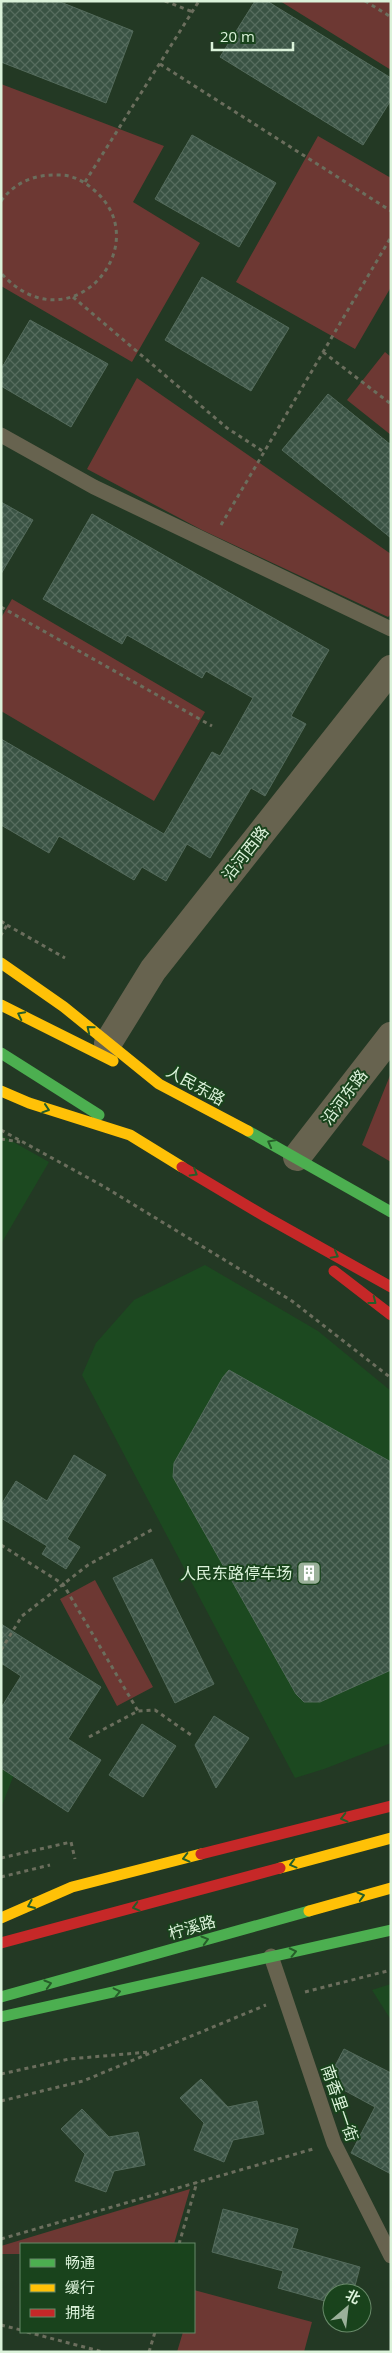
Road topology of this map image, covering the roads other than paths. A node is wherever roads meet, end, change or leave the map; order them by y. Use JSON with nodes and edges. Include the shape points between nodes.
{"nodes":[{"id":1,"x":1,"y":435,"type":"edge"},
{"id":2,"x":391,"y":629,"type":"edge"},
{"id":3,"x":391,"y":669,"type":"edge"},
{"id":4,"x":1,"y":963,"type":"edge"},
{"id":5,"x":1,"y":1005,"type":"edge"},
{"id":6,"x":391,"y":1036,"type":"edge"},
{"id":7,"x":108,"y":1043,"type":"junction"},
{"id":8,"x":1,"y":1054,"type":"edge"},
{"id":9,"x":159,"y":1084,"type":"junction"},
{"id":10,"x":1,"y":1091,"type":"edge"},
{"id":11,"x":130,"y":1135,"type":"junction"},
{"id":12,"x":305,"y":1163,"type":"junction"},
{"id":13,"x":373,"y":1188,"type":"dead end"},
{"id":14,"x":391,"y":1212,"type":"edge"},
{"id":15,"x":266,"y":1217,"type":"junction"},
{"id":16,"x":391,"y":1287,"type":"edge"},
{"id":17,"x":391,"y":1315,"type":"edge"},
{"id":18,"x":391,"y":1806,"type":"edge"},
{"id":19,"x":391,"y":1838,"type":"edge"},
{"id":20,"x":391,"y":1888,"type":"edge"},
{"id":21,"x":1,"y":1918,"type":"edge"},
{"id":22,"x":391,"y":1930,"type":"edge"},
{"id":23,"x":1,"y":1943,"type":"edge"},
{"id":24,"x":271,"y":1956,"type":"junction"},
{"id":25,"x":1,"y":1997,"type":"edge"},
{"id":26,"x":1,"y":2017,"type":"edge"},
{"id":27,"x":391,"y":2256,"type":"edge"}],
"edges":[{"from":1,"to":2,"type":"lane","via":[[94,487]]},
{"from":3,"to":7,"type":"street","name":"沿河西路","via":[[153,970]]},
{"from":7,"to":4,"type":"main road","name":"人民东路","one_way":true},
{"from":9,"to":5,"type":"main road","one_way":true},
{"from":6,"to":12,"type":"street","name":"沿河东路"},
{"from":7,"to":9,"type":"main road","name":"人民东路"},
{"from":8,"to":11,"type":"main road"},
{"from":12,"to":9,"type":"main road","name":"人民东路","one_way":true},
{"from":10,"to":11,"type":"main road","one_way":true},
{"from":11,"to":15,"type":"main road","one_way":true},
{"from":12,"to":13,"type":"main road"},
{"from":12,"to":14,"type":"main road","name":"人民东路"},
{"from":15,"to":16,"type":"main road","one_way":true},
{"from":15,"to":17,"type":"main road","one_way":true},
{"from":18,"to":21,"type":"main road","one_way":true,"via":[[72,1887]]},
{"from":19,"to":23,"type":"main road","name":"柠溪路","one_way":true},
{"from":25,"to":20,"type":"main road","name":"柠溪路","one_way":true},
{"from":24,"to":22,"type":"main road","one_way":true},
{"from":26,"to":24,"type":"main road","one_way":true},
{"from":24,"to":27,"type":"lane","name":"南香里一街","via":[[334,2143]]}]}
